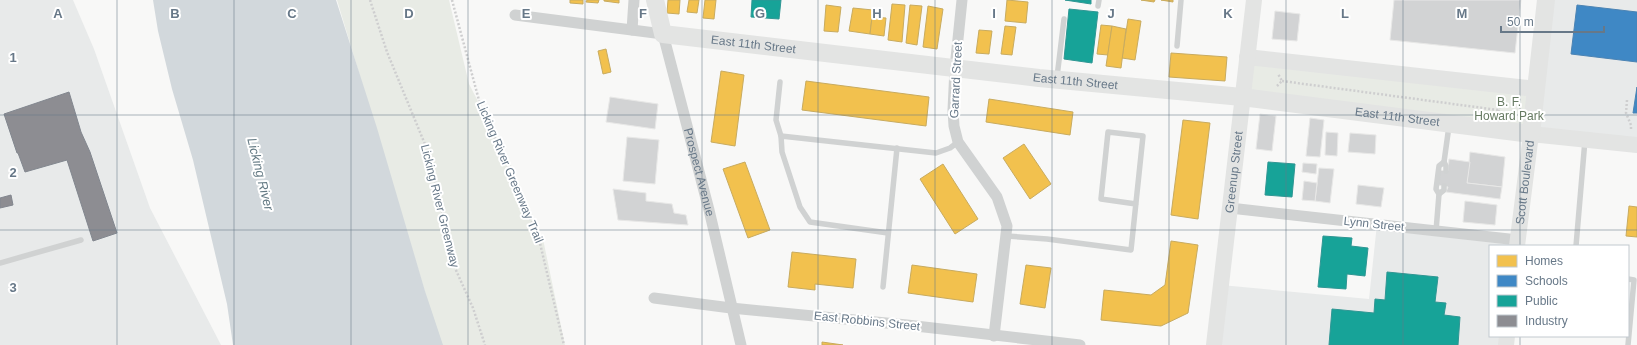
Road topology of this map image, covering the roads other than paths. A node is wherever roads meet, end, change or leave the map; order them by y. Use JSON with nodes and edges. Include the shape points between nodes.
{"nodes":[{"id":1,"x":634,"y":0,"type":"edge"},
{"id":2,"x":654,"y":0,"type":"edge"},
{"id":3,"x":962,"y":0,"type":"edge"},
{"id":4,"x":1181,"y":0,"type":"edge"},
{"id":5,"x":1254,"y":0,"type":"edge"},
{"id":6,"x":1546,"y":0,"type":"edge"},
{"id":7,"x":515,"y":15,"type":"dead end"},
{"id":8,"x":1064,"y":19,"type":"dead end"},
{"id":9,"x":632,"y":30,"type":"junction"},
{"id":10,"x":663,"y":34,"type":"junction"},
{"id":11,"x":1177,"y":46,"type":"dead end"},
{"id":12,"x":1247,"y":57,"type":"junction"},
{"id":13,"x":955,"y":68,"type":"junction"},
{"id":14,"x":1057,"y":79,"type":"junction"},
{"id":15,"x":780,"y":82,"type":"dead end"},
{"id":16,"x":1536,"y":89,"type":"junction"},
{"id":17,"x":1242,"y":97,"type":"junction"},
{"id":18,"x":1449,"y":124,"type":"junction"},
{"id":19,"x":1531,"y":134,"type":"junction"},
{"id":20,"x":781,"y":136,"type":"junction"},
{"id":21,"x":1586,"y":140,"type":"junction"},
{"id":22,"x":958,"y":142,"type":"junction"},
{"id":23,"x":1634,"y":144,"type":"edge"},
{"id":24,"x":897,"y":148,"type":"junction"},
{"id":25,"x":1444,"y":162,"type":"junction"},
{"id":26,"x":1446,"y":171,"type":"dead end"},
{"id":27,"x":1444,"y":186,"type":"dead end"},
{"id":28,"x":1439,"y":194,"type":"junction"},
{"id":29,"x":1136,"y":204,"type":"junction"},
{"id":30,"x":1230,"y":208,"type":"junction"},
{"id":31,"x":1436,"y":231,"type":"junction"},
{"id":32,"x":888,"y":233,"type":"junction"},
{"id":33,"x":1007,"y":236,"type":"junction"},
{"id":34,"x":80,"y":240,"type":"dead end"},
{"id":35,"x":1517,"y":243,"type":"edge"},
{"id":36,"x":1576,"y":245,"type":"edge"},
{"id":37,"x":0,"y":263,"type":"edge"},
{"id":38,"x":1633,"y":280,"type":"edge"},
{"id":39,"x":883,"y":287,"type":"dead end"},
{"id":40,"x":654,"y":298,"type":"dead end"},
{"id":41,"x":731,"y":308,"type":"junction"},
{"id":42,"x":1629,"y":334,"type":"edge"},
{"id":43,"x":1637,"y":335,"type":"edge"},
{"id":44,"x":994,"y":336,"type":"junction"},
{"id":45,"x":741,"y":345,"type":"edge"},
{"id":46,"x":1080,"y":345,"type":"edge"},
{"id":47,"x":1214,"y":345,"type":"edge"}],
"edges":[{"from":1,"to":9,"type":"street"},
{"from":2,"to":10,"type":"main road","name":"Prospect Avenue"},
{"from":3,"to":13,"type":"street","name":"Garrard Street"},
{"from":4,"to":11,"type":"lane"},
{"from":5,"to":12,"type":"main road","name":"Greenup Street"},
{"from":6,"to":16,"type":"main road","name":"Scott Boulevard"},
{"from":7,"to":9,"type":"street","name":"East 11th Street"},
{"from":8,"to":14,"type":"lane"},
{"from":9,"to":10,"type":"street","name":"East 11th Street"},
{"from":10,"to":13,"type":"main road","name":"East 11th Street"},
{"from":10,"to":41,"type":"street","name":"Prospect Avenue","via":[[709,210]]},
{"from":12,"to":16,"type":"main road"},
{"from":12,"to":17,"type":"main road","name":"Greenup Street"},
{"from":13,"to":14,"type":"main road","name":"East 11th Street"},
{"from":13,"to":22,"type":"street","name":"Garrard Street","via":[[952,110]]},
{"from":14,"to":17,"type":"main road","name":"East 11th Street"},
{"from":15,"to":20,"type":"lane","via":[[776,120]]},
{"from":16,"to":19,"type":"main road","name":"Scott Boulevard"},
{"from":17,"to":18,"type":"main road","name":"East 11th Street"},
{"from":17,"to":30,"type":"main road","name":"Greenup Street"},
{"from":18,"to":19,"type":"main road","name":"East 11th Street"},
{"from":18,"to":25,"type":"lane"},
{"from":19,"to":21,"type":"main road","name":"East 11th Street"},
{"from":19,"to":35,"type":"main road","name":"Scott Boulevard"},
{"from":20,"to":24,"type":"lane"},
{"from":20,"to":32,"type":"lane","via":[[782,152],[800,207],[810,222]]},
{"from":21,"to":23,"type":"main road","name":"East 11th Street"},
{"from":21,"to":36,"type":"lane"},
{"from":22,"to":24,"type":"lane","via":[[950,148],[936,152]]},
{"from":22,"to":33,"type":"street","name":"Garrard Street","via":[[997,197],[1007,226]]},
{"from":24,"to":32,"type":"lane"},
{"from":25,"to":26,"type":"lane"},
{"from":25,"to":28,"type":"lane","via":[[1439,166],[1436,188]]},
{"from":27,"to":28,"type":"lane","via":[[1444,190]]},
{"from":28,"to":31,"type":"lane"},
{"from":29,"to":29,"type":"lane","via":[[1143,136],[1108,132],[1101,199]]},
{"from":29,"to":33,"type":"lane","via":[[1131,250]]},
{"from":30,"to":31,"type":"street","name":"Lynn Street"},
{"from":30,"to":47,"type":"main road","name":"Greenup Street"},
{"from":31,"to":35,"type":"street","name":"Lynn Street"},
{"from":32,"to":39,"type":"lane"},
{"from":33,"to":44,"type":"street","name":"Garrard Street"},
{"from":34,"to":37,"type":"lane"},
{"from":38,"to":42,"type":"lane"},
{"from":40,"to":41,"type":"street","name":"East Robbins Street"},
{"from":41,"to":44,"type":"street","name":"East Robbins Street"},
{"from":41,"to":45,"type":"street","name":"Prospect Avenue"},
{"from":42,"to":43,"type":"lane"},
{"from":44,"to":46,"type":"street","name":"East Robbins Street"}]}
